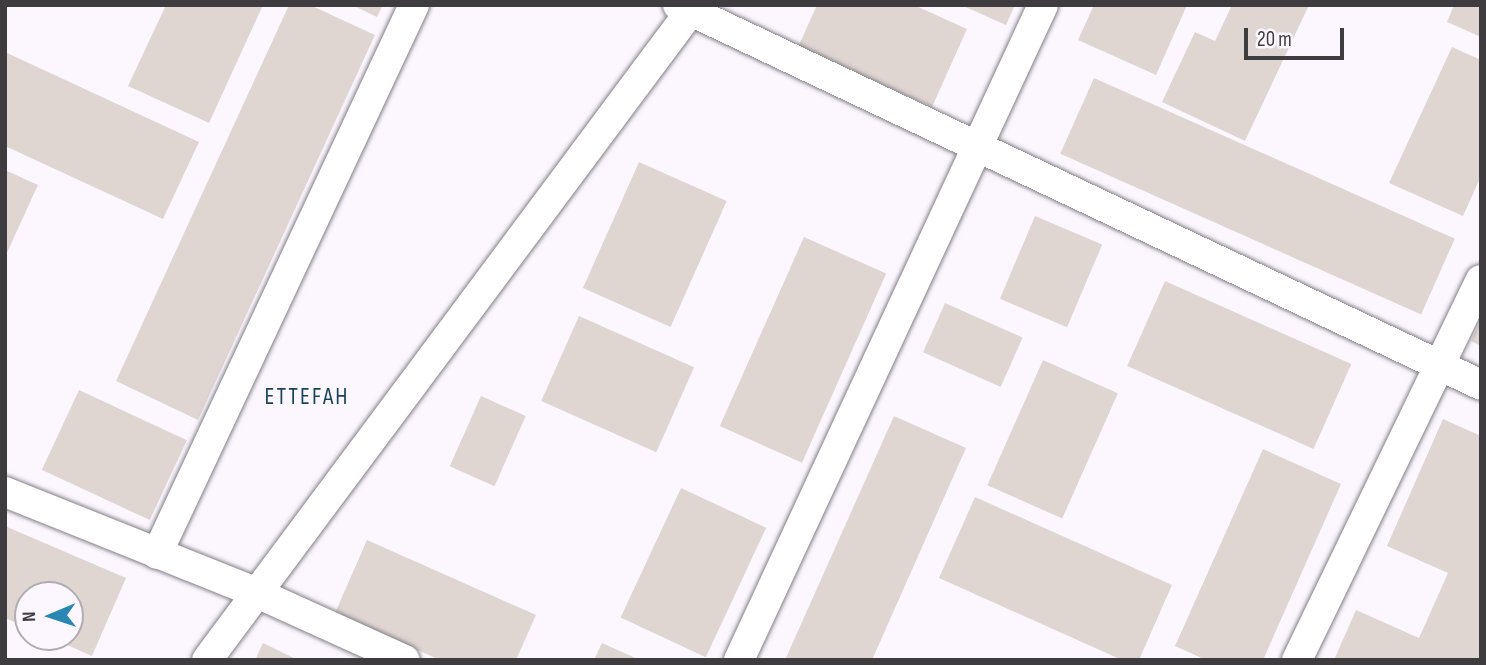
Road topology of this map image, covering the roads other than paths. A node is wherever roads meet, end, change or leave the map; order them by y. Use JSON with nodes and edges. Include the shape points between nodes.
{"nodes":[{"id":1,"x":414,"y":5,"type":"edge"},
{"id":2,"x":1043,"y":5,"type":"edge"},
{"id":3,"x":688,"y":7,"type":"edge"},
{"id":4,"x":977,"y":146,"type":"junction"},
{"id":5,"x":1481,"y":280,"type":"edge"},
{"id":6,"x":1441,"y":366,"type":"junction"},
{"id":7,"x":1481,"y":385,"type":"edge"},
{"id":8,"x":5,"y":492,"type":"edge"},
{"id":9,"x":157,"y":554,"type":"junction"},
{"id":10,"x":257,"y":593,"type":"junction"},
{"id":11,"x":207,"y":660,"type":"edge"},
{"id":12,"x":405,"y":660,"type":"edge"},
{"id":13,"x":739,"y":660,"type":"edge"},
{"id":14,"x":1297,"y":660,"type":"edge"}],
"edges":[{"from":1,"to":9,"type":"street"},
{"from":2,"to":4,"type":"street"},
{"from":3,"to":4,"type":"street"},
{"from":3,"to":10,"type":"street"},
{"from":4,"to":6,"type":"street"},
{"from":4,"to":13,"type":"street"},
{"from":5,"to":6,"type":"street"},
{"from":6,"to":7,"type":"street"},
{"from":6,"to":14,"type":"street"},
{"from":8,"to":9,"type":"street"},
{"from":9,"to":10,"type":"street"},
{"from":10,"to":11,"type":"street"},
{"from":10,"to":12,"type":"street"}]}
